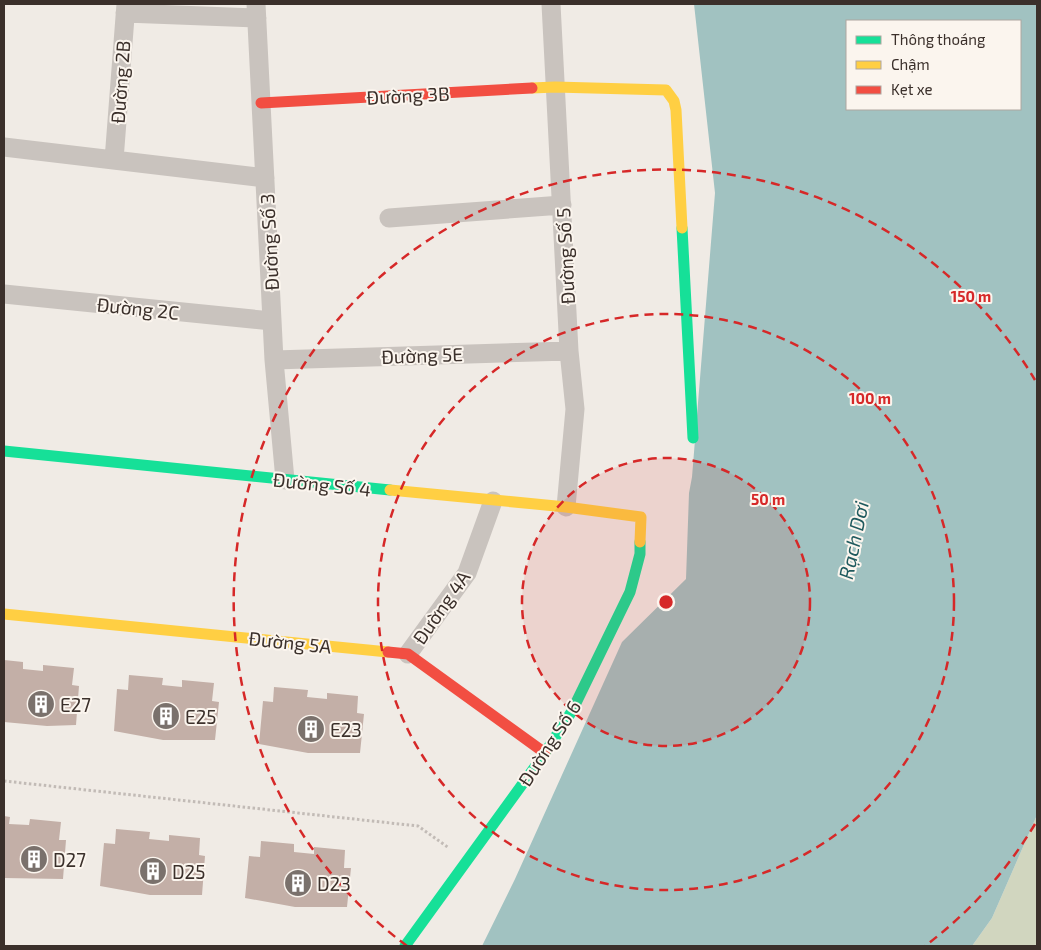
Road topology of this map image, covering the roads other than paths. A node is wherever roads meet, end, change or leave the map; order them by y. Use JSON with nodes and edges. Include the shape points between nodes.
{"nodes":[{"id":1,"x":551,"y":4,"type":"edge"},
{"id":2,"x":125,"y":8,"type":"edge"},
{"id":3,"x":257,"y":11,"type":"edge"},
{"id":4,"x":555,"y":87,"type":"junction"},
{"id":5,"x":262,"y":103,"type":"junction"},
{"id":6,"x":4,"y":148,"type":"edge"},
{"id":7,"x":114,"y":160,"type":"junction"},
{"id":8,"x":265,"y":178,"type":"junction"},
{"id":9,"x":562,"y":205,"type":"junction"},
{"id":10,"x":389,"y":218,"type":"dead end"},
{"id":11,"x":4,"y":294,"type":"edge"},
{"id":12,"x":272,"y":321,"type":"junction"},
{"id":13,"x":570,"y":351,"type":"junction"},
{"id":14,"x":274,"y":360,"type":"junction"},
{"id":15,"x":693,"y":438,"type":"dead end"},
{"id":16,"x":4,"y":451,"type":"edge"},
{"id":17,"x":285,"y":480,"type":"junction"},
{"id":18,"x":493,"y":501,"type":"junction"},
{"id":19,"x":566,"y":507,"type":"junction"},
{"id":20,"x":641,"y":517,"type":"joint"},
{"id":21,"x":4,"y":614,"type":"edge"},
{"id":22,"x":408,"y":654,"type":"junction"},
{"id":23,"x":545,"y":752,"type":"junction"},
{"id":24,"x":405,"y":946,"type":"edge"}],
"edges":[{"from":1,"to":4,"type":"street","name":"Đường Số 5"},
{"from":2,"to":3,"type":"street"},
{"from":2,"to":7,"type":"street","name":"Đường 2B"},
{"from":3,"to":5,"type":"street","name":"Đường Số 3"},
{"from":4,"to":5,"type":"street","name":"Đường 3B"},
{"from":4,"to":9,"type":"street","name":"Đường Số 5"},
{"from":4,"to":15,"type":"street","name":"Đường 3B","via":[[666,90],[674,101]]},
{"from":5,"to":8,"type":"street","name":"Đường Số 3"},
{"from":6,"to":7,"type":"street"},
{"from":7,"to":8,"type":"street"},
{"from":8,"to":12,"type":"street","name":"Đường Số 3"},
{"from":9,"to":10,"type":"street"},
{"from":9,"to":13,"type":"street","name":"Đường Số 5"},
{"from":11,"to":12,"type":"street","name":"Đường 2C"},
{"from":12,"to":14,"type":"street","name":"Đường Số 3"},
{"from":13,"to":14,"type":"street","name":"Đường 5E"},
{"from":13,"to":19,"type":"street","name":"Đường Số 5","via":[[575,409]]},
{"from":14,"to":17,"type":"street","name":"Đường Số 3"},
{"from":16,"to":17,"type":"street","name":"Đường Số 4"},
{"from":17,"to":18,"type":"street","name":"Đường Số 4"},
{"from":18,"to":19,"type":"street","name":"Đường Số 4"},
{"from":18,"to":22,"type":"street","name":"Đường 4A","via":[[468,573]]},
{"from":19,"to":20,"type":"street","name":"Đường Số 4"},
{"from":20,"to":23,"type":"street","name":"Đường Số 6","via":[[640,554],[630,592],[572,711]]},
{"from":21,"to":22,"type":"street","name":"Đường 5A"},
{"from":22,"to":23,"type":"street","name":"Đường 5A"},
{"from":23,"to":24,"type":"street","name":"Đường Số 6"}]}
